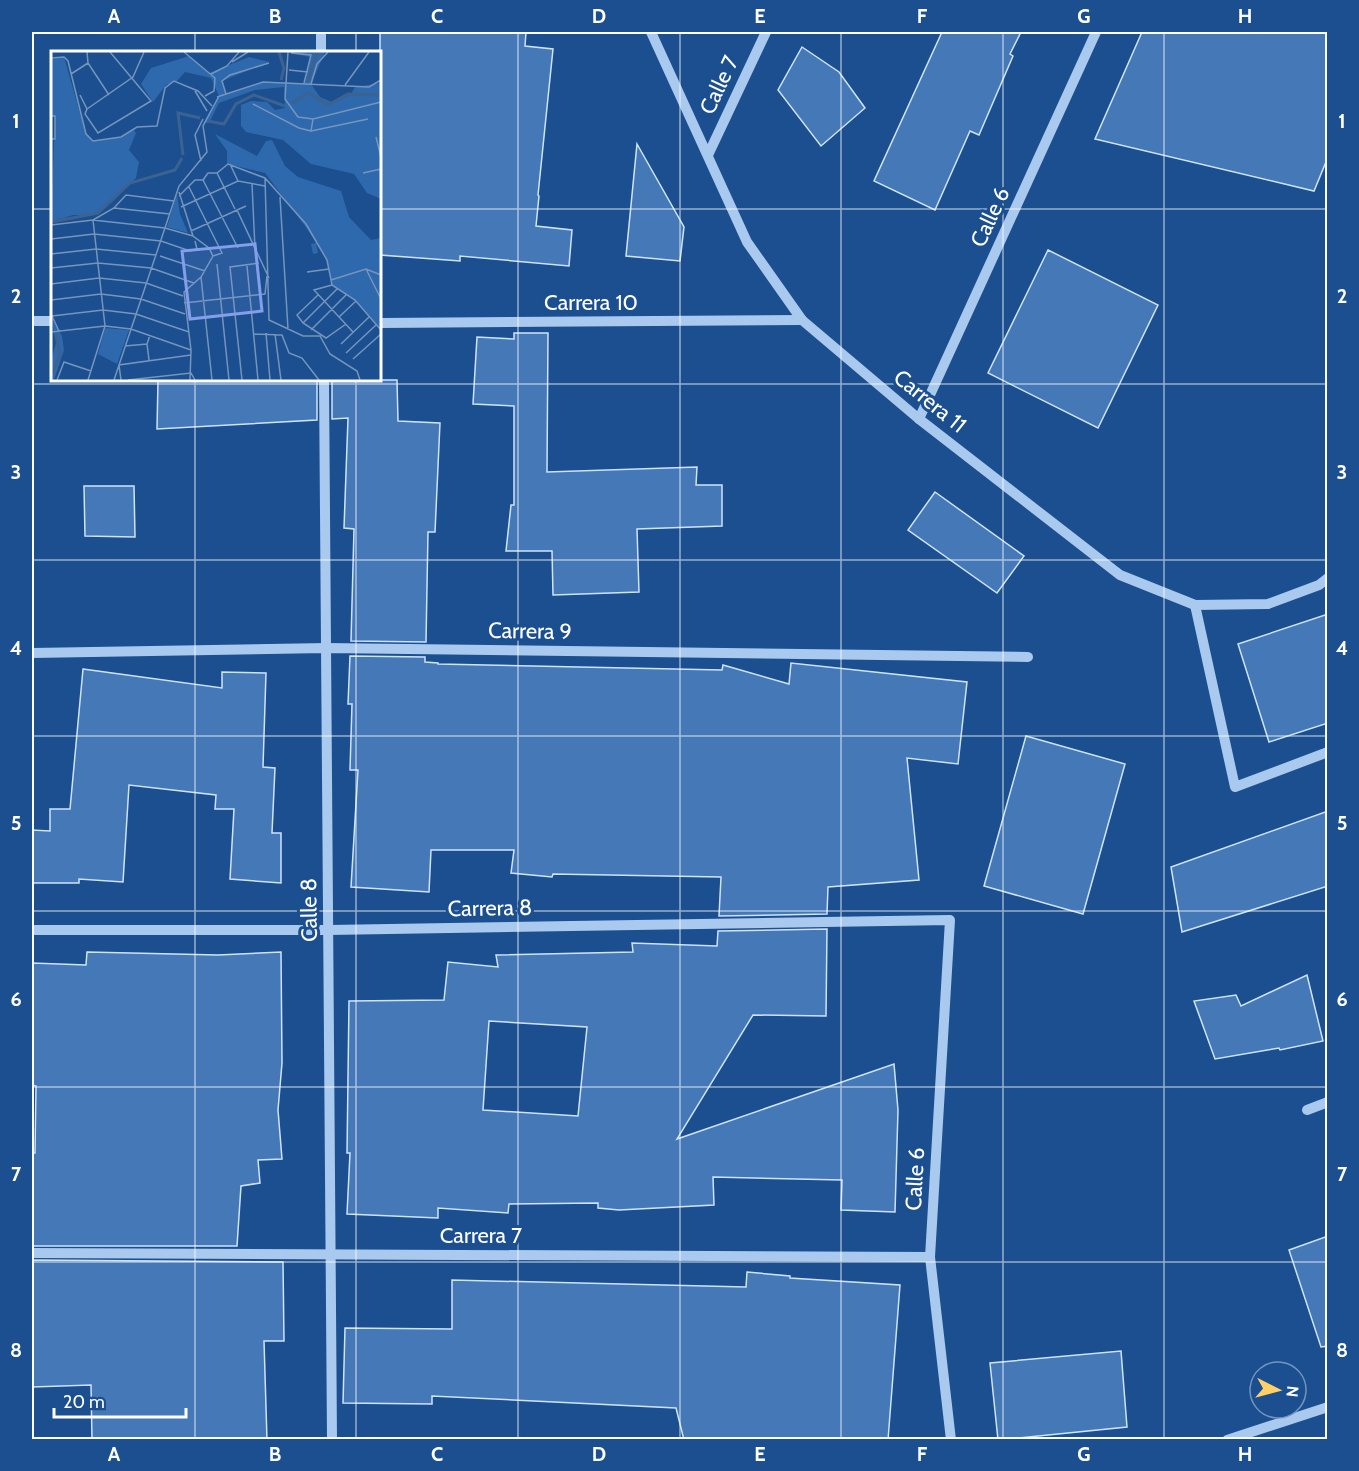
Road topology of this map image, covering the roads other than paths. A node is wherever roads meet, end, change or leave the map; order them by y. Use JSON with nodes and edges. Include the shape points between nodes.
{"nodes":[{"id":1,"x":321,"y":32,"type":"edge"},
{"id":2,"x":651,"y":32,"type":"edge"},
{"id":3,"x":765,"y":32,"type":"edge"},
{"id":4,"x":1096,"y":32,"type":"edge"},
{"id":5,"x":321,"y":51,"type":"edge"},
{"id":6,"x":708,"y":155,"type":"junction"},
{"id":7,"x":802,"y":320,"type":"junction"},
{"id":8,"x":32,"y":321,"type":"edge"},
{"id":9,"x":51,"y":321,"type":"edge"},
{"id":10,"x":381,"y":323,"type":"edge"},
{"id":11,"x":324,"y":381,"type":"edge"},
{"id":12,"x":919,"y":419,"type":"junction"},
{"id":13,"x":1328,"y":578,"type":"edge"},
{"id":14,"x":1195,"y":605,"type":"junction"},
{"id":15,"x":326,"y":648,"type":"junction"},
{"id":16,"x":32,"y":652,"type":"edge"},
{"id":17,"x":1028,"y":657,"type":"dead end"},
{"id":18,"x":1328,"y":752,"type":"edge"},
{"id":19,"x":950,"y":920,"type":"joint"},
{"id":20,"x":32,"y":930,"type":"edge"},
{"id":21,"x":328,"y":930,"type":"junction"},
{"id":22,"x":1328,"y":1102,"type":"edge"},
{"id":23,"x":1307,"y":1110,"type":"dead end"},
{"id":24,"x":32,"y":1253,"type":"edge"},
{"id":25,"x":331,"y":1254,"type":"junction"},
{"id":26,"x":930,"y":1257,"type":"junction"},
{"id":27,"x":1328,"y":1407,"type":"edge"},
{"id":28,"x":332,"y":1440,"type":"edge"},
{"id":29,"x":951,"y":1440,"type":"edge"},
{"id":30,"x":1227,"y":1440,"type":"edge"}],
"edges":[{"from":1,"to":5,"type":"street"},
{"from":2,"to":6,"type":"street","name":"Carrera 11"},
{"from":3,"to":6,"type":"street","name":"Calle 7"},
{"from":4,"to":12,"type":"street","name":"Calle 6"},
{"from":6,"to":7,"type":"street","name":"Carrera 11","via":[[747,243]]},
{"from":7,"to":10,"type":"street","name":"Carrera 10"},
{"from":7,"to":12,"type":"street","name":"Carrera 11"},
{"from":8,"to":9,"type":"street"},
{"from":11,"to":15,"type":"street","name":"Calle 8"},
{"from":12,"to":14,"type":"street","name":"Carrera 11","via":[[1120,575]]},
{"from":13,"to":14,"type":"street","name":"Carrera 11","via":[[1268,604]]},
{"from":14,"to":18,"type":"street","via":[[1235,787]]},
{"from":15,"to":16,"type":"street","name":"Carrera 9"},
{"from":15,"to":17,"type":"street","name":"Carrera 9"},
{"from":15,"to":21,"type":"street","name":"Calle 8"},
{"from":19,"to":21,"type":"street","name":"Carrera 8"},
{"from":19,"to":26,"type":"street","name":"Calle 6"},
{"from":20,"to":21,"type":"street","name":"Carrera 8"},
{"from":21,"to":25,"type":"street","name":"Calle 8"},
{"from":22,"to":23,"type":"street"},
{"from":24,"to":25,"type":"street","name":"Carrera 7"},
{"from":25,"to":26,"type":"street","name":"Carrera 7"},
{"from":25,"to":28,"type":"street","name":"Calle 8"},
{"from":26,"to":29,"type":"street","name":"Calle 6"},
{"from":27,"to":30,"type":"street"}]}
